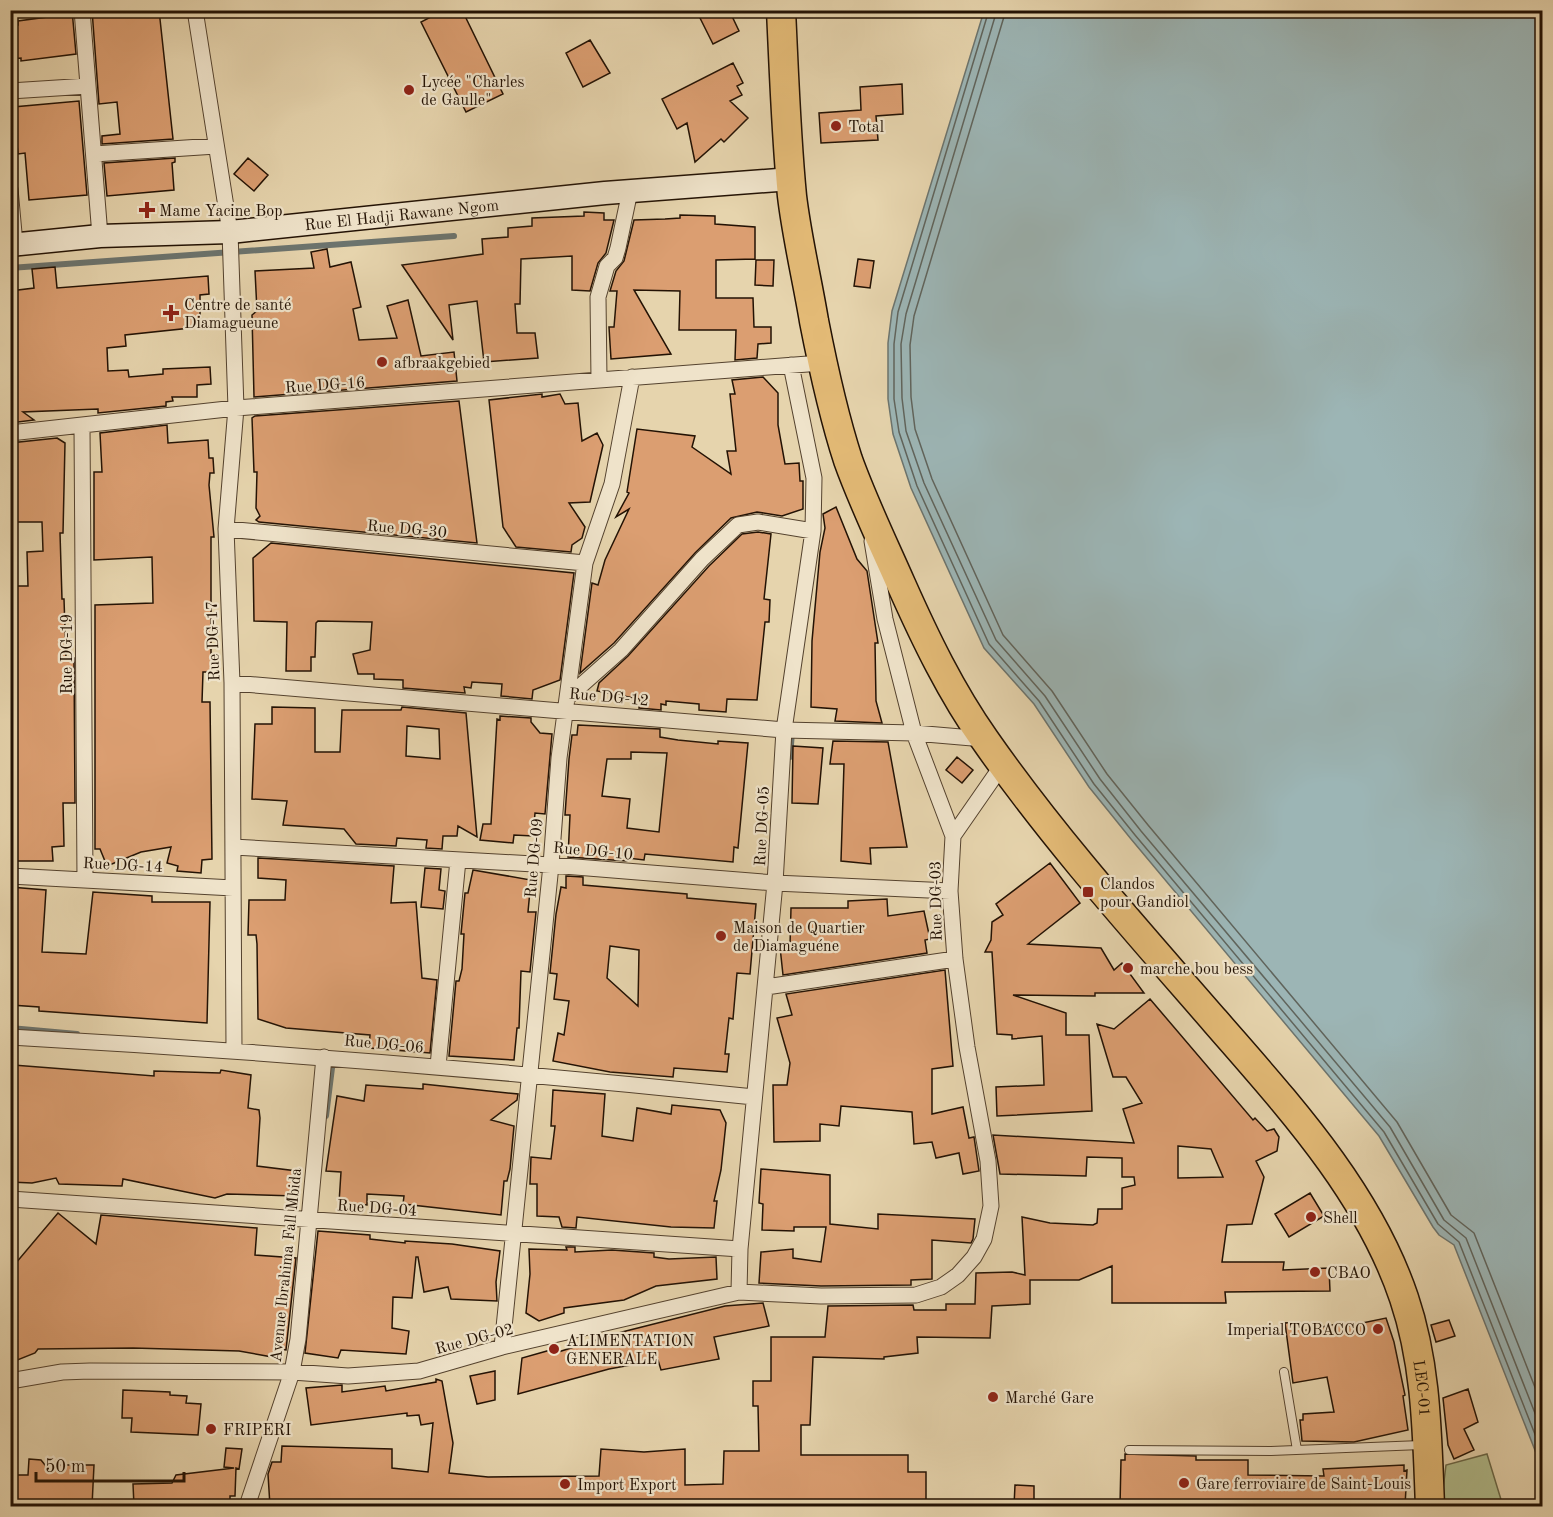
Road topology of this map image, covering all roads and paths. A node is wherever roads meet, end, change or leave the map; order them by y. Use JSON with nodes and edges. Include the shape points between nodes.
{"nodes":[{"id":1,"x":82,"y":10,"type":"edge"},
{"id":2,"x":195,"y":10,"type":"edge"},
{"id":3,"x":781,"y":10,"type":"edge"},
{"id":4,"x":88,"y":86,"type":"junction"},
{"id":5,"x":10,"y":91,"type":"edge"},
{"id":6,"x":216,"y":146,"type":"junction"},
{"id":7,"x":94,"y":154,"type":"junction"},
{"id":8,"x":791,"y":179,"type":"junction"},
{"id":9,"x":10,"y":189,"type":"edge"},
{"id":10,"x":630,"y":191,"type":"junction"},
{"id":11,"x":230,"y":232,"type":"junction"},
{"id":12,"x":100,"y":236,"type":"junction"},
{"id":13,"x":13,"y":244,"type":"edge"},
{"id":14,"x":821,"y":363,"type":"junction"},
{"id":15,"x":791,"y":365,"type":"junction"},
{"id":16,"x":632,"y":377,"type":"junction"},
{"id":17,"x":599,"y":380,"type":"junction"},
{"id":18,"x":236,"y":408,"type":"junction"},
{"id":19,"x":82,"y":427,"type":"junction"},
{"id":20,"x":10,"y":433,"type":"edge"},
{"id":21,"x":866,"y":504,"type":"junction"},
{"id":22,"x":226,"y":529,"type":"junction"},
{"id":23,"x":813,"y":531,"type":"junction"},
{"id":24,"x":585,"y":564,"type":"junction"},
{"id":25,"x":232,"y":683,"type":"junction"},
{"id":26,"x":567,"y":704,"type":"junction"},
{"id":27,"x":784,"y":730,"type":"junction"},
{"id":28,"x":914,"y":733,"type":"junction"},
{"id":29,"x":984,"y":739,"type":"junction"},
{"id":30,"x":1003,"y":764,"type":"junction"},
{"id":31,"x":953,"y":836,"type":"junction"},
{"id":32,"x":233,"y":847,"type":"junction"},
{"id":33,"x":458,"y":860,"type":"junction"},
{"id":34,"x":551,"y":865,"type":"junction"},
{"id":35,"x":10,"y":876,"type":"edge"},
{"id":36,"x":85,"y":880,"type":"junction"},
{"id":37,"x":775,"y":883,"type":"junction"},
{"id":38,"x":233,"y":888,"type":"junction"},
{"id":39,"x":950,"y":891,"type":"junction"},
{"id":40,"x":955,"y":959,"type":"junction"},
{"id":41,"x":766,"y":987,"type":"junction"},
{"id":42,"x":10,"y":1036,"type":"edge"},
{"id":43,"x":234,"y":1050,"type":"junction"},
{"id":44,"x":324,"y":1057,"type":"junction"},
{"id":45,"x":438,"y":1066,"type":"junction"},
{"id":46,"x":531,"y":1074,"type":"junction"},
{"id":47,"x":754,"y":1097,"type":"junction"},
{"id":48,"x":10,"y":1199,"type":"edge"},
{"id":49,"x":309,"y":1220,"type":"junction"},
{"id":50,"x":514,"y":1234,"type":"junction"},
{"id":51,"x":740,"y":1249,"type":"junction"},
{"id":52,"x":941,"y":1287,"type":"joint"},
{"id":53,"x":740,"y":1292,"type":"junction"},
{"id":54,"x":502,"y":1347,"type":"junction"},
{"id":55,"x":292,"y":1372,"type":"junction"},
{"id":56,"x":1284,"y":1372,"type":"dead end"},
{"id":57,"x":10,"y":1381,"type":"edge"},
{"id":58,"x":1428,"y":1445,"type":"junction"},
{"id":59,"x":1129,"y":1450,"type":"dead end"},
{"id":60,"x":1297,"y":1450,"type":"junction"},
{"id":61,"x":247,"y":1506,"type":"edge"},
{"id":62,"x":1430,"y":1506,"type":"edge"}],
"edges":[{"from":1,"to":4,"type":"street"},
{"from":2,"to":6,"type":"street","name":"Rue DG-17"},
{"from":3,"to":8,"type":"highway","name":"LEC-01"},
{"from":4,"to":5,"type":"street"},
{"from":4,"to":7,"type":"street"},
{"from":6,"to":7,"type":"street"},
{"from":6,"to":11,"type":"street","name":"Rue DG-17"},
{"from":7,"to":12,"type":"street"},
{"from":8,"to":10,"type":"street","name":"Rue El Hadji Rawane Ngom"},
{"from":8,"to":14,"type":"highway","name":"LEC-01"},
{"from":9,"to":13,"type":"street"},
{"from":10,"to":11,"type":"street","name":"Rue El Hadji Rawane Ngom"},
{"from":10,"to":17,"type":"street","via":[[615,258],[607,266],[598,297]]},
{"from":11,"to":12,"type":"street","name":"Rue El Hadji Rawane Ngom"},
{"from":11,"to":18,"type":"street","name":"Rue DG-17"},
{"from":12,"to":13,"type":"street","name":"Rue El Hadji Rawane Ngom"},
{"from":14,"to":15,"type":"street","name":"Rue DG-16"},
{"from":14,"to":21,"type":"highway","name":"LEC-01","via":[[848,460]]},
{"from":15,"to":16,"type":"street","name":"Rue DG-16"},
{"from":15,"to":23,"type":"street","name":"Rue DG-05","via":[[814,478]]},
{"from":16,"to":17,"type":"street","name":"Rue DG-16"},
{"from":16,"to":24,"type":"street","name":"Rue DG-09","via":[[612,484]]},
{"from":17,"to":18,"type":"street","name":"Rue DG-16"},
{"from":18,"to":19,"type":"street","name":"Rue DG-16"},
{"from":18,"to":22,"type":"street","name":"Rue DG-17"},
{"from":19,"to":20,"type":"street","name":"Rue DG-16"},
{"from":19,"to":36,"type":"street","name":"Rue DG-19"},
{"from":21,"to":28,"type":"street","name":"Rue DG-03","via":[[885,619]]},
{"from":21,"to":29,"type":"highway","name":"LEC-01","via":[[919,623]]},
{"from":22,"to":24,"type":"street","name":"Rue DG-30"},
{"from":22,"to":25,"type":"street","name":"Rue DG-17"},
{"from":23,"to":26,"type":"street","via":[[758,522],[738,525]]},
{"from":23,"to":27,"type":"street","name":"Rue DG-05"},
{"from":24,"to":26,"type":"street","name":"Rue DG-09"},
{"from":25,"to":26,"type":"street","name":"Rue DG-12"},
{"from":25,"to":32,"type":"street","name":"Rue DG-17"},
{"from":26,"to":27,"type":"street","name":"Rue DG-12"},
{"from":26,"to":34,"type":"street","name":"Rue DG-09"},
{"from":27,"to":28,"type":"street","name":"Rue DG-12"},
{"from":27,"to":37,"type":"street","name":"Rue DG-05"},
{"from":28,"to":29,"type":"street","name":"Rue DG-12"},
{"from":28,"to":31,"type":"street","name":"Rue DG-03"},
{"from":29,"to":30,"type":"highway","name":"LEC-01"},
{"from":30,"to":31,"type":"street"},
{"from":30,"to":58,"type":"highway","name":"LEC-01","via":[[1101,889],[1315,1141],[1358,1202],[1404,1297],[1420,1361]]},
{"from":31,"to":39,"type":"street","name":"Rue DG-03"},
{"from":32,"to":33,"type":"street","name":"Rue DG-10"},
{"from":32,"to":38,"type":"street","name":"Rue DG-17"},
{"from":33,"to":34,"type":"street","name":"Rue DG-10"},
{"from":33,"to":45,"type":"street"},
{"from":34,"to":37,"type":"street","name":"Rue DG-10"},
{"from":34,"to":46,"type":"street","name":"Rue DG-09"},
{"from":35,"to":36,"type":"street","name":"Rue DG-14"},
{"from":36,"to":38,"type":"street","name":"Rue DG-14"},
{"from":37,"to":39,"type":"street","name":"Rue DG-10"},
{"from":37,"to":41,"type":"street","name":"Rue DG-05"},
{"from":38,"to":43,"type":"street","name":"Rue DG-17"},
{"from":39,"to":40,"type":"street","name":"Rue DG-03"},
{"from":40,"to":41,"type":"street"},
{"from":40,"to":52,"type":"street","name":"Rue DG-03","via":[[988,1161],[991,1206],[984,1239],[974,1257]]},
{"from":41,"to":47,"type":"street","name":"Rue DG-05"},
{"from":42,"to":43,"type":"street","name":"Rue DG-06"},
{"from":43,"to":44,"type":"street","name":"Rue DG-06"},
{"from":44,"to":45,"type":"street","name":"Rue DG-06"},
{"from":44,"to":49,"type":"street","name":"Avenue Ibrahima Fall Mbida"},
{"from":45,"to":46,"type":"street","name":"Rue DG-06"},
{"from":46,"to":47,"type":"street","name":"Rue DG-06"},
{"from":46,"to":50,"type":"street","name":"Rue DG-09"},
{"from":47,"to":51,"type":"street","name":"Rue DG-05"},
{"from":48,"to":49,"type":"street","name":"Rue DG-04"},
{"from":49,"to":50,"type":"street","name":"Rue DG-04"},
{"from":49,"to":55,"type":"street","name":"Avenue Ibrahima Fall Mbida"},
{"from":50,"to":51,"type":"street","name":"Rue DG-04"},
{"from":50,"to":54,"type":"street","name":"Rue DG-09"},
{"from":51,"to":53,"type":"street","name":"Rue DG-05"},
{"from":52,"to":53,"type":"street","name":"Rue DG-02","via":[[916,1295]]},
{"from":53,"to":54,"type":"street","name":"Rue DG-02"},
{"from":54,"to":55,"type":"street","name":"Rue DG-02","via":[[419,1371],[348,1376]]},
{"from":55,"to":57,"type":"street","name":"Rue DG-02","via":[[71,1372]]},
{"from":55,"to":61,"type":"street","name":"Avenue Ibrahima Fall Mbida"},
{"from":56,"to":60,"type":"lane"},
{"from":58,"to":60,"type":"lane"},
{"from":58,"to":62,"type":"highway","name":"LEC-01"},
{"from":59,"to":60,"type":"lane"}]}
